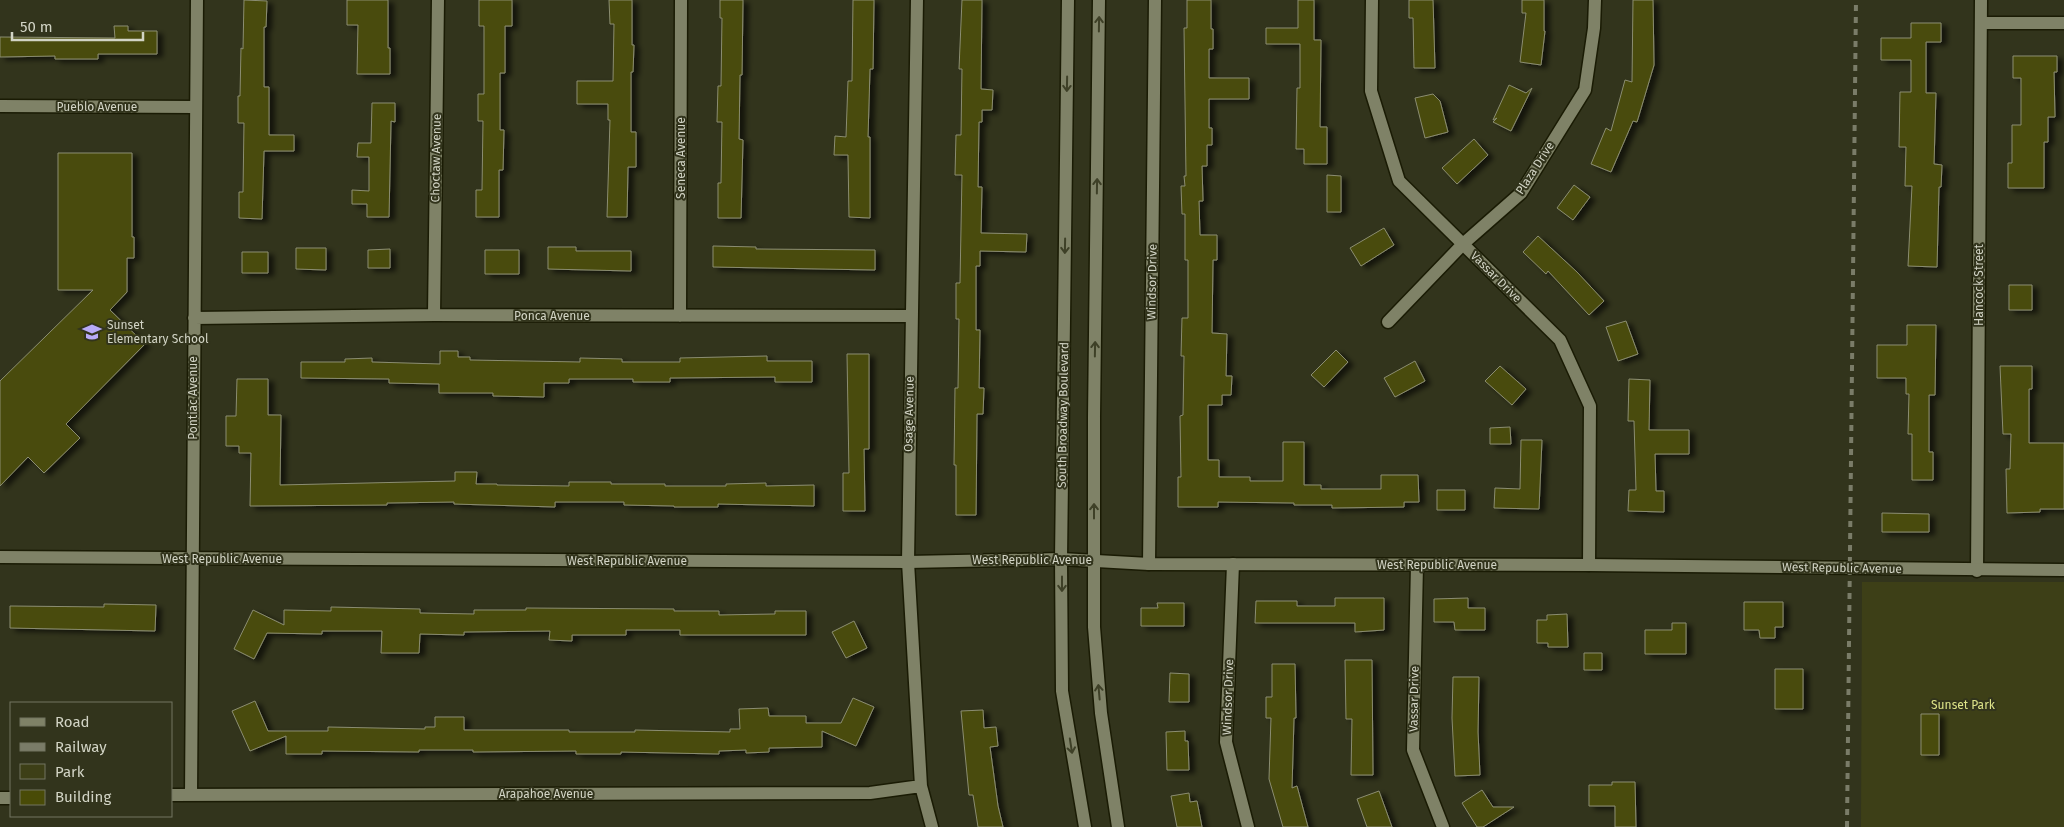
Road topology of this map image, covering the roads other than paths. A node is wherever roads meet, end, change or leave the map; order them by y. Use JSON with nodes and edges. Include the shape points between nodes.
{"nodes":[{"id":1,"x":197,"y":0,"type":"edge"},
{"id":2,"x":438,"y":0,"type":"edge"},
{"id":3,"x":681,"y":0,"type":"edge"},
{"id":4,"x":917,"y":0,"type":"edge"},
{"id":5,"x":1068,"y":0,"type":"edge"},
{"id":6,"x":1100,"y":0,"type":"edge"},
{"id":7,"x":1154,"y":0,"type":"edge"},
{"id":8,"x":1372,"y":0,"type":"edge"},
{"id":9,"x":1595,"y":0,"type":"edge"},
{"id":10,"x":1981,"y":0,"type":"edge"},
{"id":11,"x":1981,"y":23,"type":"junction"},
{"id":12,"x":2064,"y":23,"type":"edge"},
{"id":13,"x":0,"y":106,"type":"edge"},
{"id":14,"x":195,"y":107,"type":"junction"},
{"id":15,"x":1463,"y":244,"type":"junction"},
{"id":16,"x":434,"y":316,"type":"junction"},
{"id":17,"x":680,"y":316,"type":"junction"},
{"id":18,"x":910,"y":316,"type":"junction"},
{"id":19,"x":194,"y":318,"type":"junction"},
{"id":20,"x":1388,"y":322,"type":"dead end"},
{"id":21,"x":0,"y":557,"type":"edge"},
{"id":22,"x":192,"y":559,"type":"junction"},
{"id":23,"x":1061,"y":559,"type":"junction"},
{"id":24,"x":1094,"y":560,"type":"junction"},
{"id":25,"x":908,"y":562,"type":"junction"},
{"id":26,"x":1148,"y":564,"type":"junction"},
{"id":27,"x":1233,"y":564,"type":"junction"},
{"id":28,"x":1416,"y":565,"type":"junction"},
{"id":29,"x":1589,"y":565,"type":"junction"},
{"id":30,"x":1977,"y":570,"type":"junction"},
{"id":31,"x":2064,"y":570,"type":"edge"},
{"id":32,"x":921,"y":786,"type":"junction"},
{"id":33,"x":172,"y":795,"type":"edge"},
{"id":34,"x":191,"y":795,"type":"junction"},
{"id":35,"x":932,"y":827,"type":"edge"},
{"id":36,"x":1086,"y":827,"type":"edge"},
{"id":37,"x":1118,"y":827,"type":"edge"},
{"id":38,"x":1248,"y":827,"type":"edge"},
{"id":39,"x":1443,"y":827,"type":"edge"}],
"edges":[{"from":1,"to":14,"type":"street","name":"Pontiac Avenue"},
{"from":2,"to":16,"type":"street","name":"Choctaw Avenue"},
{"from":3,"to":17,"type":"street","name":"Seneca Avenue"},
{"from":4,"to":18,"type":"street","name":"Osage Avenue"},
{"from":5,"to":23,"type":"street","name":"South Broadway Boulevard","one_way":true},
{"from":24,"to":6,"type":"street","one_way":true},
{"from":7,"to":26,"type":"street","name":"Windsor Drive"},
{"from":8,"to":15,"type":"street","name":"Vassar Drive","via":[[1371,91],[1399,181]]},
{"from":9,"to":15,"type":"street","name":"Plaza Drive","via":[[1585,90],[1521,193]]},
{"from":10,"to":11,"type":"street","name":"Hancock Street"},
{"from":11,"to":12,"type":"street"},
{"from":11,"to":30,"type":"street","name":"Hancock Street"},
{"from":13,"to":14,"type":"street","name":"Pueblo Avenue"},
{"from":14,"to":19,"type":"street","name":"Pontiac Avenue"},
{"from":15,"to":20,"type":"street","name":"Plaza Drive"},
{"from":15,"to":29,"type":"street","name":"Vassar Drive","via":[[1560,340],[1590,406]]},
{"from":16,"to":17,"type":"street","name":"Ponca Avenue"},
{"from":16,"to":19,"type":"street","name":"Ponca Avenue"},
{"from":17,"to":18,"type":"street","name":"Ponca Avenue"},
{"from":18,"to":25,"type":"street","name":"Osage Avenue"},
{"from":19,"to":22,"type":"street","name":"Pontiac Avenue"},
{"from":21,"to":22,"type":"street","name":"West Republic Avenue"},
{"from":22,"to":25,"type":"street","name":"West Republic Avenue"},
{"from":22,"to":34,"type":"street","name":"Pontiac Avenue"},
{"from":23,"to":24,"type":"street","name":"West Republic Avenue"},
{"from":23,"to":25,"type":"street","name":"West Republic Avenue"},
{"from":23,"to":36,"type":"street","name":"South Broadway Boulevard","one_way":true,"via":[[1062,691]]},
{"from":24,"to":26,"type":"street","name":"West Republic Avenue"},
{"from":37,"to":24,"type":"street","one_way":true,"via":[[1101,713],[1094,627]]},
{"from":25,"to":32,"type":"street","name":"Osage Avenue"},
{"from":26,"to":27,"type":"street","name":"West Republic Avenue"},
{"from":27,"to":28,"type":"street","name":"West Republic Avenue"},
{"from":27,"to":38,"type":"street","name":"Windsor Drive","via":[[1226,742]]},
{"from":28,"to":29,"type":"street","name":"West Republic Avenue"},
{"from":28,"to":39,"type":"street","name":"Vassar Drive","via":[[1413,750]]},
{"from":29,"to":30,"type":"street","name":"West Republic Avenue"},
{"from":30,"to":31,"type":"street","name":"West Republic Avenue"},
{"from":32,"to":34,"type":"street","name":"Arapahoe Avenue","via":[[870,793]]},
{"from":32,"to":35,"type":"street","name":"Osage Avenue"},
{"from":33,"to":34,"type":"street","name":"Arapahoe Avenue"}]}
